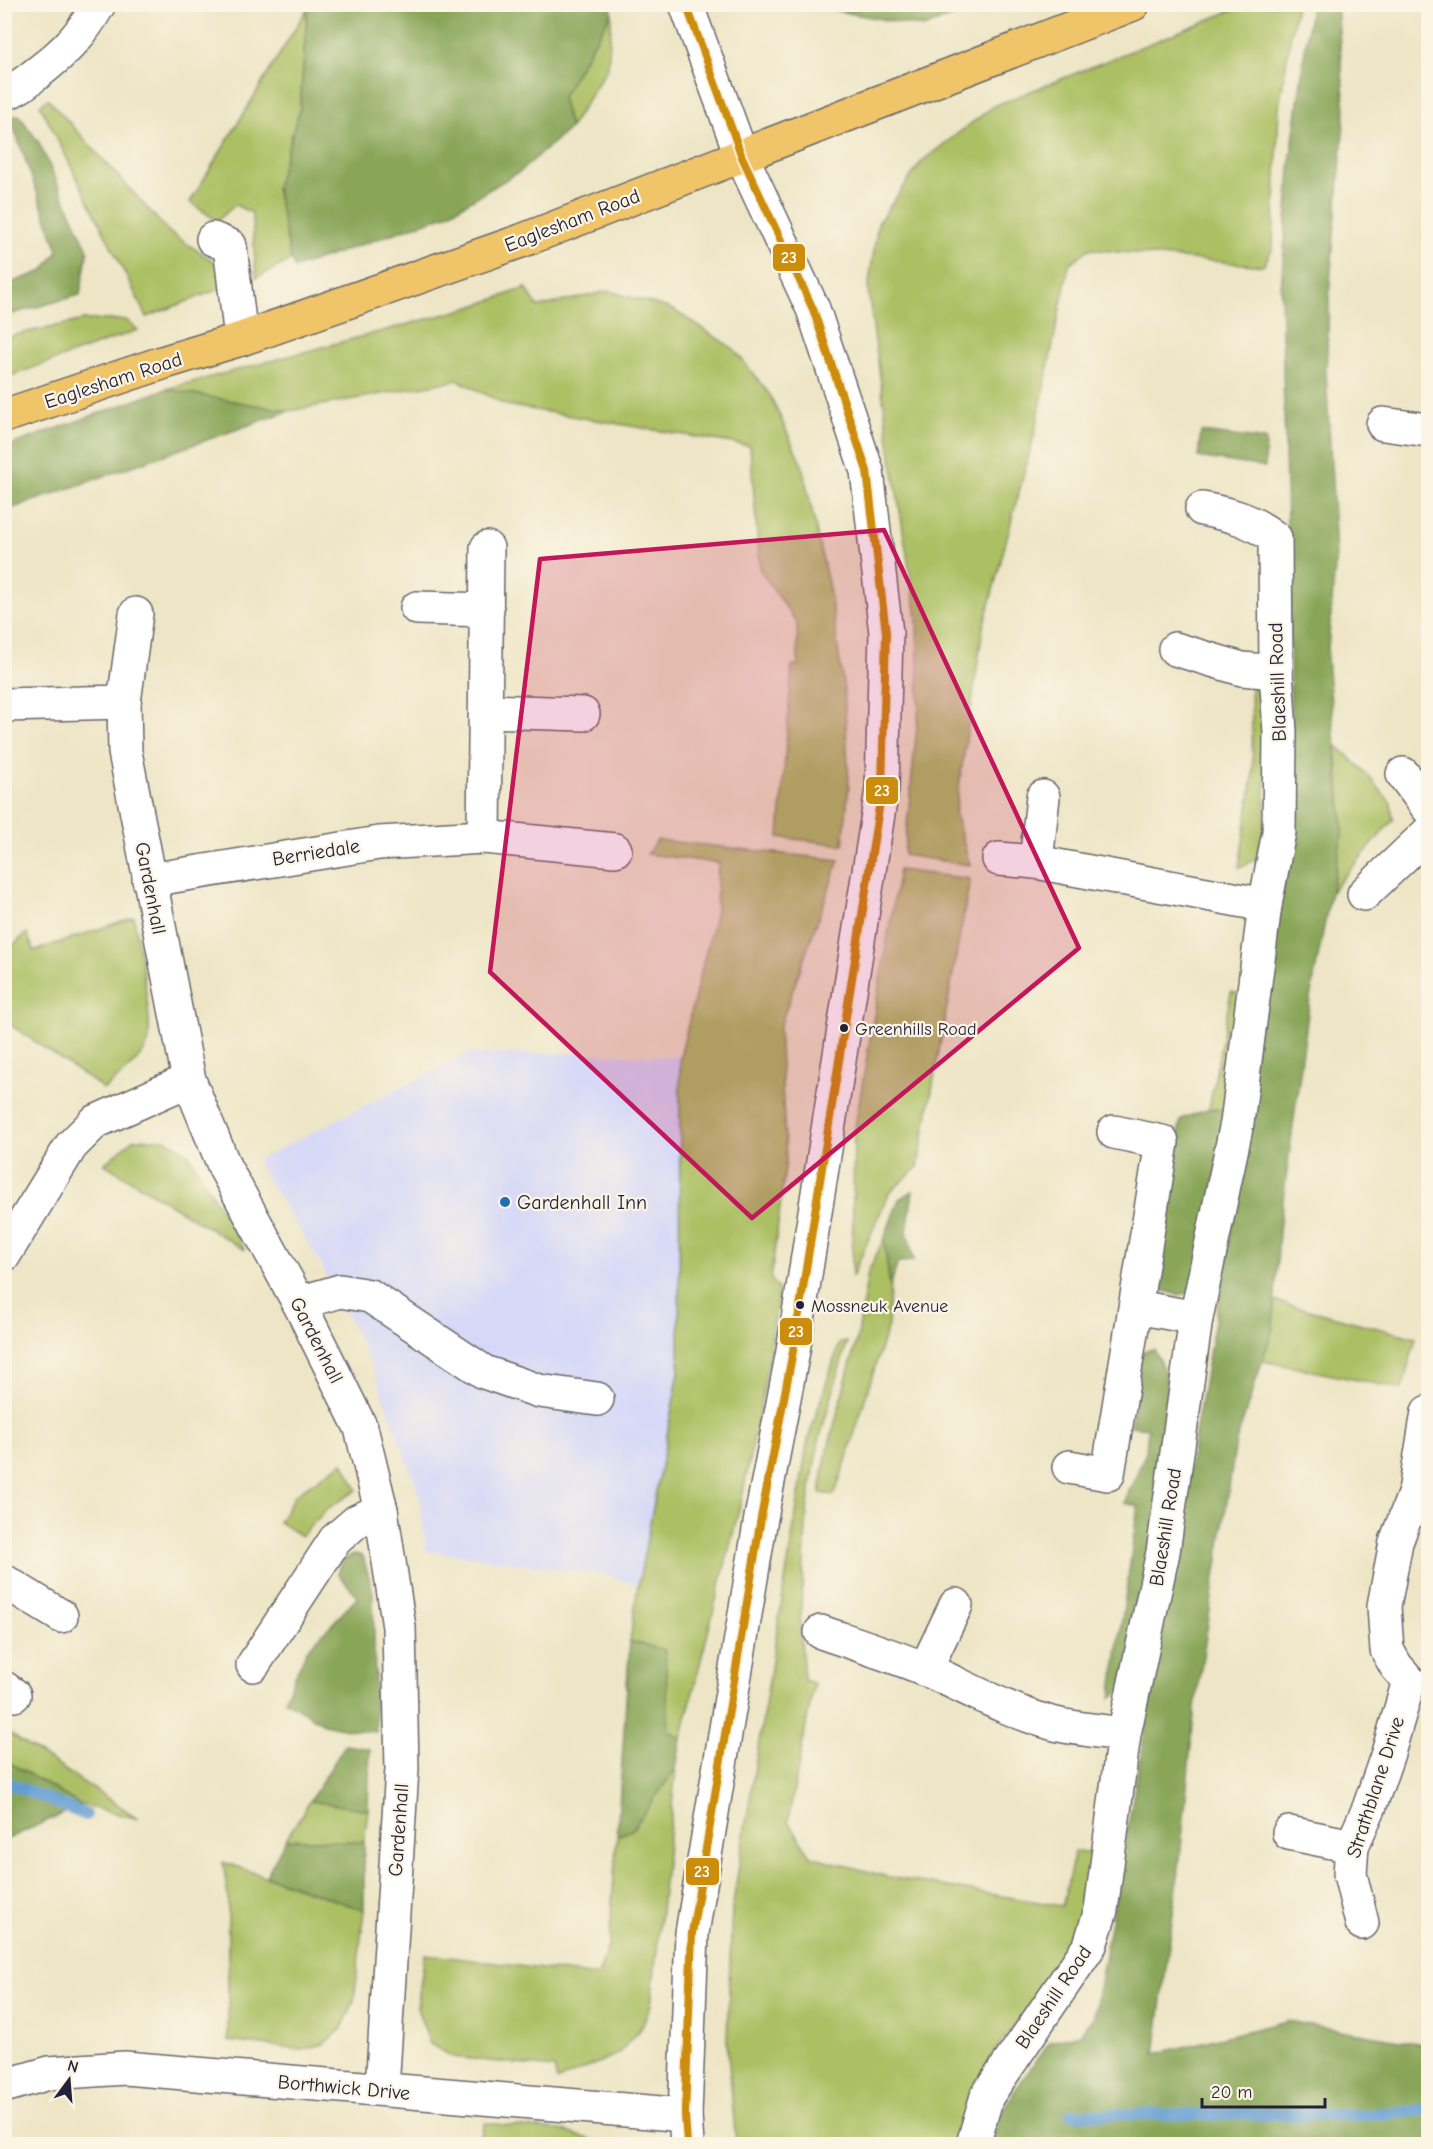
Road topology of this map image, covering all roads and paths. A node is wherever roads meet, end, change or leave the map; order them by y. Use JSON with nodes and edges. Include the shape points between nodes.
{"nodes":[{"id":1,"x":99,"y":4,"type":"edge"},
{"id":2,"x":686,"y":4,"type":"edge"},
{"id":3,"x":1133,"y":4,"type":"edge"},
{"id":4,"x":4,"y":94,"type":"edge"},
{"id":5,"x":741,"y":157,"type":"junction"},
{"id":6,"x":226,"y":235,"type":"dead end"},
{"id":7,"x":241,"y":339,"type":"junction"},
{"id":8,"x":4,"y":416,"type":"edge"},
{"id":9,"x":1383,"y":424,"type":"dead end"},
{"id":10,"x":1428,"y":430,"type":"edge"},
{"id":11,"x":1202,"y":509,"type":"dead end"},
{"id":12,"x":487,"y":548,"type":"dead end"},
{"id":13,"x":417,"y":608,"type":"dead end"},
{"id":14,"x":487,"y":610,"type":"junction"},
{"id":15,"x":136,"y":614,"type":"dead end"},
{"id":16,"x":1175,"y":649,"type":"dead end"},
{"id":17,"x":1276,"y":672,"type":"junction"},
{"id":18,"x":124,"y":702,"type":"junction"},
{"id":19,"x":4,"y":705,"type":"edge"},
{"id":20,"x":486,"y":711,"type":"junction"},
{"id":21,"x":583,"y":714,"type":"dead end"},
{"id":22,"x":1402,"y":774,"type":"dead end"},
{"id":23,"x":1043,"y":797,"type":"dead end"},
{"id":24,"x":1428,"y":808,"type":"edge"},
{"id":25,"x":1428,"y":833,"type":"edge"},
{"id":26,"x":484,"y":837,"type":"junction"},
{"id":27,"x":615,"y":850,"type":"dead end"},
{"id":28,"x":999,"y":859,"type":"dead end"},
{"id":29,"x":1036,"y":862,"type":"junction"},
{"id":30,"x":149,"y":880,"type":"junction"},
{"id":31,"x":1364,"y":894,"type":"dead end"},
{"id":32,"x":1265,"y":905,"type":"junction"},
{"id":33,"x":189,"y":1080,"type":"junction"},
{"id":34,"x":1114,"y":1132,"type":"dead end"},
{"id":35,"x":4,"y":1255,"type":"edge"},
{"id":36,"x":299,"y":1303,"type":"junction"},
{"id":37,"x":1137,"y":1306,"type":"junction"},
{"id":38,"x":1196,"y":1318,"type":"junction"},
{"id":39,"x":597,"y":1400,"type":"dead end"},
{"id":40,"x":1428,"y":1412,"type":"edge"},
{"id":41,"x":1069,"y":1467,"type":"dead end"},
{"id":42,"x":381,"y":1510,"type":"junction"},
{"id":43,"x":4,"y":1581,"type":"edge"},
{"id":44,"x":956,"y":1605,"type":"dead end"},
{"id":45,"x":61,"y":1616,"type":"dead end"},
{"id":46,"x":821,"y":1632,"type":"dead end"},
{"id":47,"x":253,"y":1665,"type":"dead end"},
{"id":48,"x":925,"y":1670,"type":"junction"},
{"id":49,"x":1419,"y":1683,"type":"edge"},
{"id":50,"x":1124,"y":1734,"type":"junction"},
{"id":51,"x":1289,"y":1833,"type":"dead end"},
{"id":52,"x":1352,"y":1846,"type":"junction"},
{"id":53,"x":1362,"y":1923,"type":"dead end"},
{"id":54,"x":4,"y":2086,"type":"edge"},
{"id":55,"x":382,"y":2089,"type":"junction"},
{"id":56,"x":686,"y":2130,"type":"edge"},
{"id":57,"x":973,"y":2145,"type":"edge"}],
"edges":[{"from":1,"to":4,"type":"street","via":[[79,36],[59,57],[17,89]]},
{"from":2,"to":5,"type":"street"},
{"from":3,"to":5,"type":"main road","name":"Eaglesham Road"},
{"from":5,"to":7,"type":"main road","name":"Eaglesham Road","via":[[521,241]]},
{"from":5,"to":56,"type":"street","via":[[813,309],[867,471],[886,633],[882,789],[793,1351],[761,1518],[692,1934]]},
{"from":6,"to":7,"type":"street"},
{"from":7,"to":8,"type":"main road","name":"Eaglesham Road"},
{"from":9,"to":10,"type":"street"},
{"from":11,"to":17,"type":"street","name":"Blaeshill Road","via":[[1239,516],[1275,538]]},
{"from":12,"to":14,"type":"street"},
{"from":13,"to":14,"type":"street"},
{"from":14,"to":20,"type":"street"},
{"from":15,"to":18,"type":"street","name":"Gardenhall"},
{"from":16,"to":17,"type":"street","via":[[1242,669]]},
{"from":17,"to":32,"type":"street","name":"Blaeshill Road","via":[[1279,832]]},
{"from":18,"to":19,"type":"street"},
{"from":18,"to":30,"type":"street","name":"Gardenhall","via":[[125,752]]},
{"from":20,"to":21,"type":"street"},
{"from":20,"to":26,"type":"street"},
{"from":22,"to":24,"type":"street"},
{"from":23,"to":29,"type":"street"},
{"from":25,"to":31,"type":"street"},
{"from":26,"to":27,"type":"street","name":"Berriedale"},
{"from":26,"to":30,"type":"street","name":"Berriedale","via":[[378,843]]},
{"from":28,"to":29,"type":"street"},
{"from":29,"to":32,"type":"street"},
{"from":30,"to":33,"type":"street","name":"Gardenhall"},
{"from":32,"to":38,"type":"street","name":"Blaeshill Road","via":[[1237,1123]]},
{"from":33,"to":35,"type":"street","via":[[95,1122],[71,1146]]},
{"from":33,"to":36,"type":"street","name":"Gardenhall","via":[[225,1168]]},
{"from":34,"to":37,"type":"street","via":[[1162,1142]]},
{"from":36,"to":39,"type":"street","via":[[340,1292],[370,1296],[484,1372],[539,1391]]},
{"from":36,"to":42,"type":"street","name":"Gardenhall","via":[[361,1428]]},
{"from":37,"to":38,"type":"street"},
{"from":37,"to":41,"type":"street","via":[[1108,1474]]},
{"from":38,"to":50,"type":"street","name":"Blaeshill Road","via":[[1162,1552]]},
{"from":40,"to":49,"type":"street","name":"Strathblane Drive","via":[[1415,1492],[1396,1542],[1384,1606],[1386,1650],[1396,1666]]},
{"from":42,"to":47,"type":"street","via":[[357,1521],[335,1540]]},
{"from":42,"to":55,"type":"street","name":"Gardenhall","via":[[399,1627],[402,1769]]},
{"from":43,"to":45,"type":"street"},
{"from":44,"to":48,"type":"street"},
{"from":46,"to":48,"type":"street"},
{"from":48,"to":50,"type":"street","via":[[989,1701],[1054,1724]]},
{"from":49,"to":52,"type":"street","name":"Strathblane Drive"},
{"from":50,"to":57,"type":"street","name":"Blaeshill Road","via":[[1105,1887],[1090,1944],[987,2096]]},
{"from":51,"to":52,"type":"street"},
{"from":52,"to":53,"type":"street","name":"Strathblane Drive","via":[[1350,1874]]},
{"from":54,"to":55,"type":"street","name":"Borthwick Drive","via":[[49,2073],[125,2068]]},
{"from":55,"to":56,"type":"street","name":"Borthwick Drive"}]}
